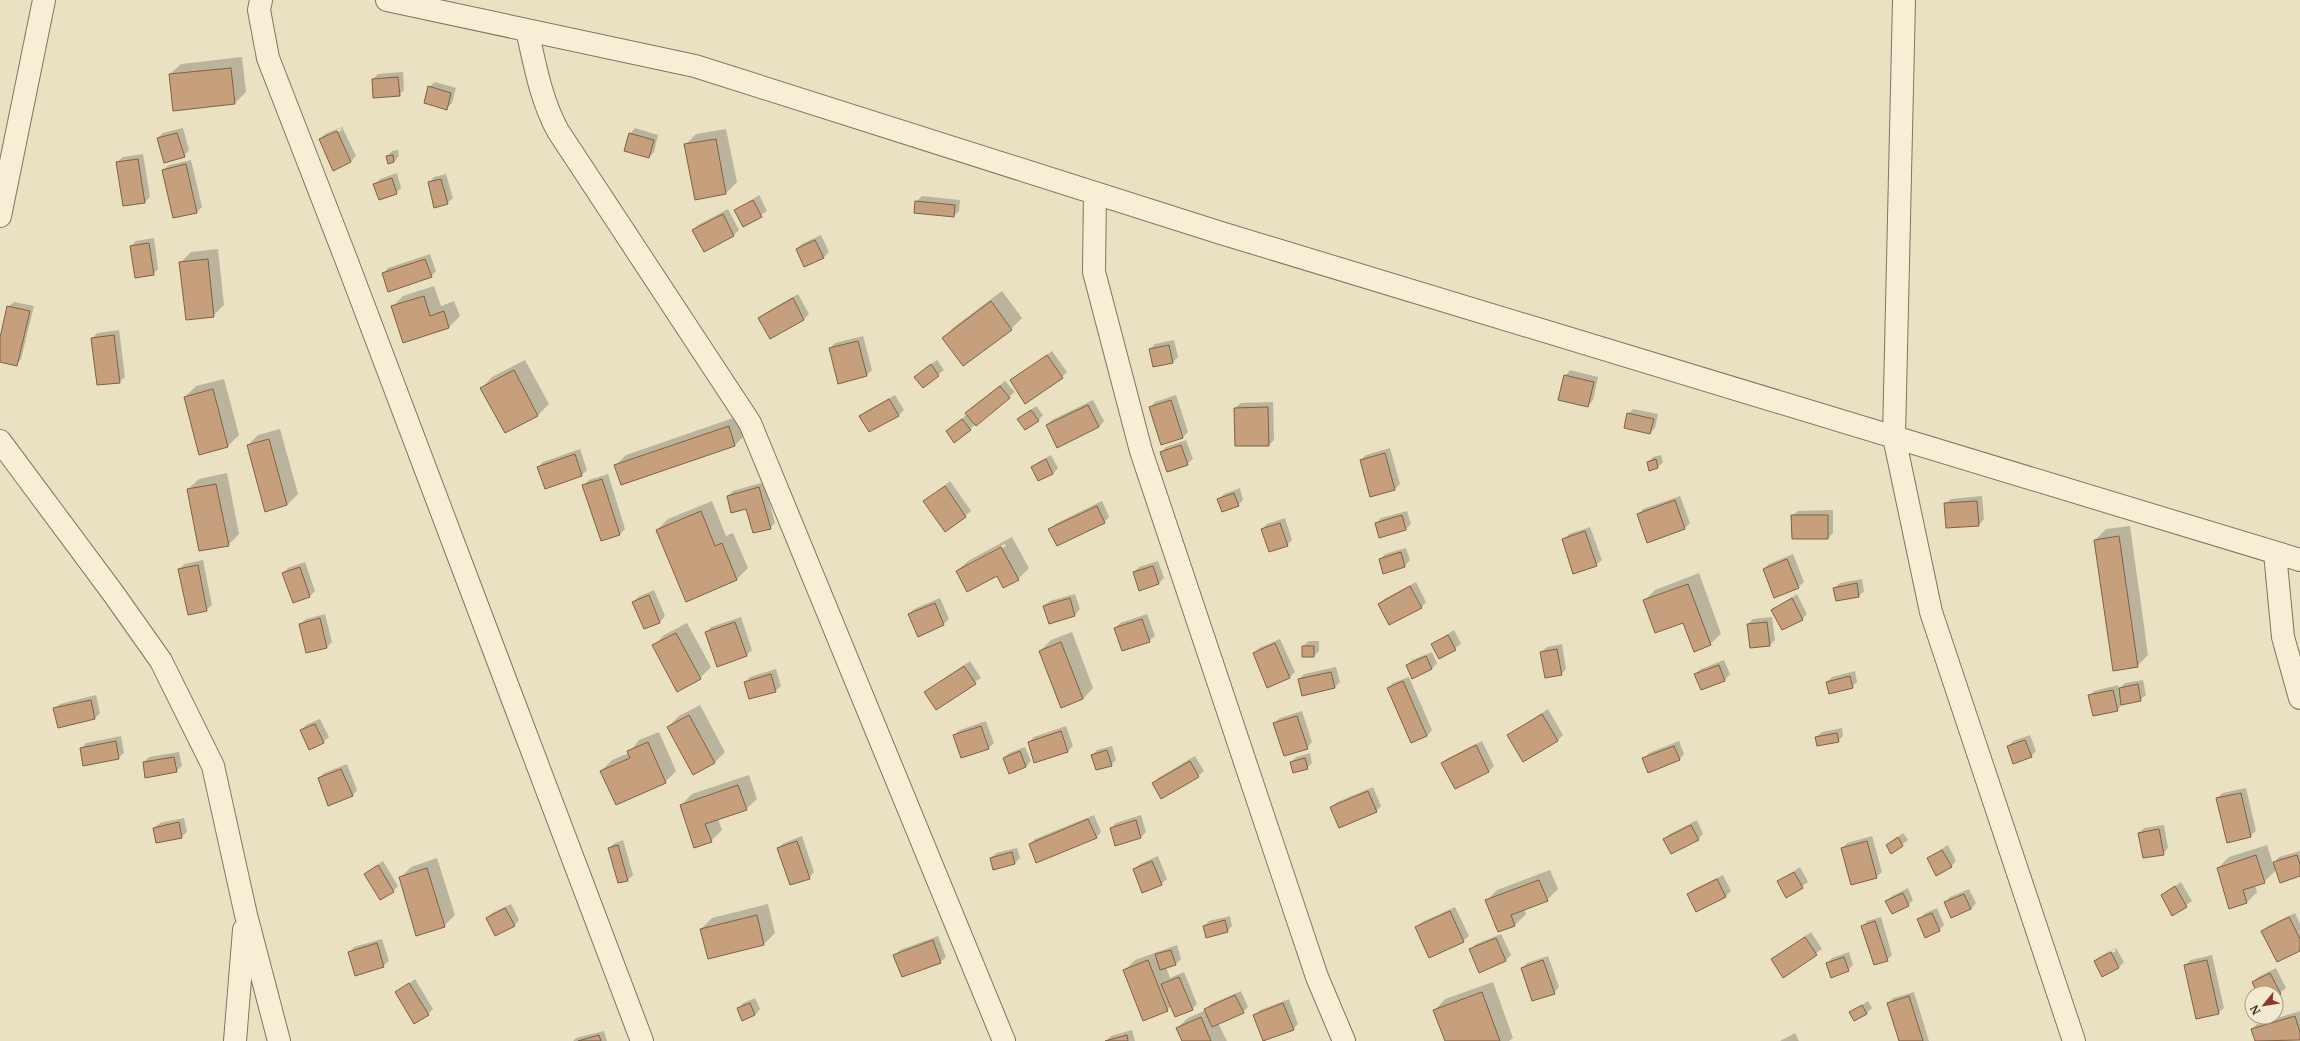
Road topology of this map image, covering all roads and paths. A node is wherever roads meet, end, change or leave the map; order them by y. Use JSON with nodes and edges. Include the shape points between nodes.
{"nodes":[{"id":1,"x":44,"y":0,"type":"edge"},
{"id":2,"x":261,"y":0,"type":"edge"},
{"id":3,"x":387,"y":0,"type":"edge"},
{"id":4,"x":1904,"y":0,"type":"edge"},
{"id":5,"x":527,"y":30,"type":"junction"},
{"id":6,"x":1096,"y":193,"type":"junction"},
{"id":7,"x":0,"y":216,"type":"edge"},
{"id":8,"x":1894,"y":437,"type":"junction"},
{"id":9,"x":0,"y":441,"type":"edge"},
{"id":10,"x":2275,"y":553,"type":"junction"},
{"id":11,"x":2300,"y":560,"type":"edge"},
{"id":12,"x":2300,"y":698,"type":"edge"},
{"id":13,"x":246,"y":915,"type":"junction"},
{"id":14,"x":235,"y":1041,"type":"edge"},
{"id":15,"x":279,"y":1041,"type":"edge"},
{"id":16,"x":642,"y":1041,"type":"edge"},
{"id":17,"x":1004,"y":1041,"type":"edge"},
{"id":18,"x":1344,"y":1041,"type":"edge"},
{"id":19,"x":2074,"y":1041,"type":"edge"}],
"edges":[{"from":1,"to":7,"type":"street"},
{"from":2,"to":16,"type":"street","via":[[259,10],[268,58]]},
{"from":3,"to":5,"type":"street"},
{"from":4,"to":8,"type":"street"},
{"from":5,"to":6,"type":"street","via":[[695,66]]},
{"from":5,"to":17,"type":"street","via":[[541,91],[558,131],[750,423]]},
{"from":6,"to":8,"type":"street"},
{"from":6,"to":18,"type":"street","via":[[1094,272],[1141,452],[1314,970]]},
{"from":8,"to":10,"type":"street"},
{"from":8,"to":19,"type":"street","via":[[1931,612]]},
{"from":9,"to":13,"type":"street","via":[[161,661],[213,766]]},
{"from":10,"to":11,"type":"street"},
{"from":10,"to":12,"type":"street","via":[[2283,636]]},
{"from":13,"to":14,"type":"street"},
{"from":13,"to":15,"type":"street"}]}
